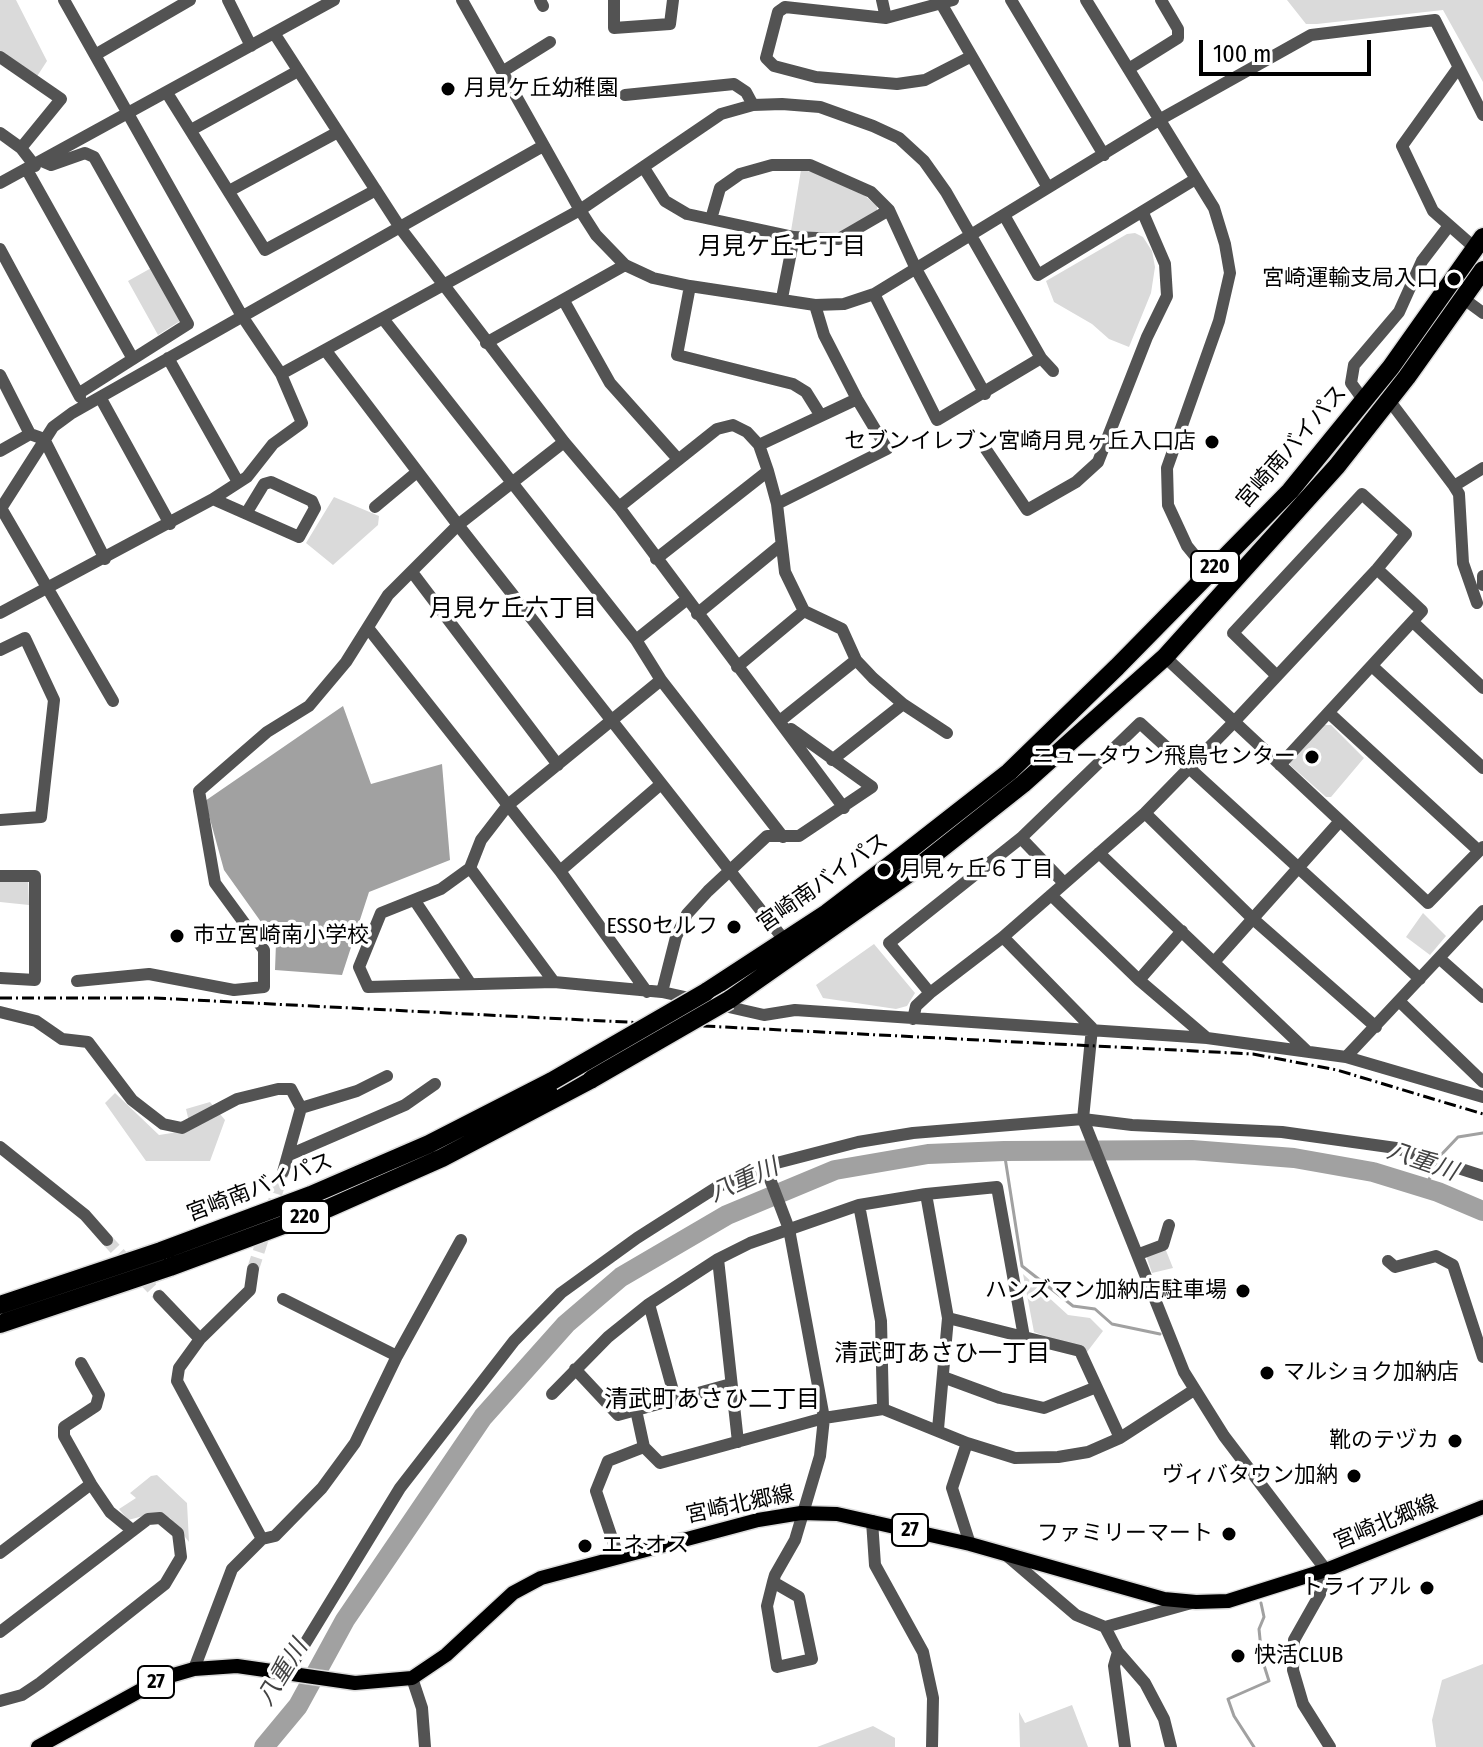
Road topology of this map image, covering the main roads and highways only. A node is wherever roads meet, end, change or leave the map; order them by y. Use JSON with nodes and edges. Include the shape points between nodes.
{"nodes":[{"id":1,"x":1479,"y":242,"type":"edge"},
{"id":2,"x":1483,"y":270,"type":"edge"},
{"id":3,"x":0,"y":1305,"type":"edge"},
{"id":4,"x":0,"y":1324,"type":"edge"},
{"id":5,"x":1483,"y":1507,"type":"edge"},
{"id":6,"x":38,"y":1747,"type":"edge"}],
"edges":[{"from":1,"to":3,"type":"highway","name":"宮崎南バイパス","number":"220","bridge":true,"via":[[1364,401],[1290,491],[1009,772],[887,868],[706,992],[429,1144],[311,1195]]},
{"from":2,"to":4,"type":"highway","name":"宮崎南バイパス","number":"220","bridge":true,"via":[[1389,400],[1316,489],[1165,657],[1023,784],[929,859],[729,1000],[442,1158],[329,1208]]},
{"from":5,"to":6,"type":"main road","name":"宮崎北郷線","number":"27","via":[[1326,1570],[1228,1601],[1196,1602],[1164,1599],[970,1544],[837,1514],[758,1520],[541,1578],[513,1593],[412,1678],[355,1683],[237,1666],[194,1669],[163,1678]]}]}
